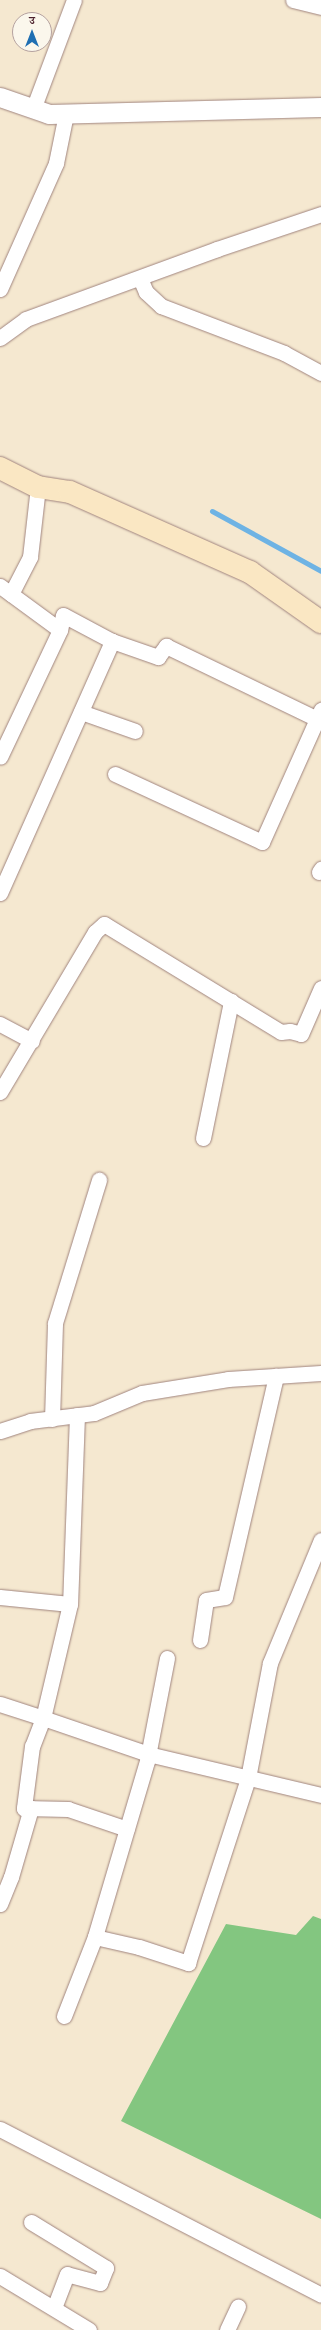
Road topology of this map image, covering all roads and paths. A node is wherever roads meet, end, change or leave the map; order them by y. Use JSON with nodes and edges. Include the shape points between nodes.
{"nodes":[{"id":1,"x":74,"y":0,"type":"edge"},
{"id":2,"x":294,"y":0,"type":"edge"},
{"id":3,"x":321,"y":7,"type":"edge"},
{"id":4,"x":0,"y":97,"type":"edge"},
{"id":5,"x":321,"y":108,"type":"edge"},
{"id":6,"x":33,"y":109,"type":"junction"},
{"id":7,"x":66,"y":114,"type":"junction"},
{"id":8,"x":321,"y":214,"type":"edge"},
{"id":9,"x":140,"y":278,"type":"junction"},
{"id":10,"x":0,"y":289,"type":"edge"},
{"id":11,"x":0,"y":338,"type":"edge"},
{"id":12,"x":321,"y":374,"type":"edge"},
{"id":13,"x":0,"y":468,"type":"edge"},
{"id":14,"x":38,"y":487,"type":"junction"},
{"id":15,"x":4,"y":590,"type":"edge"},
{"id":16,"x":321,"y":622,"type":"edge"},
{"id":17,"x":60,"y":630,"type":"junction"},
{"id":18,"x":112,"y":641,"type":"junction"},
{"id":19,"x":81,"y":712,"type":"junction"},
{"id":20,"x":319,"y":714,"type":"edge"},
{"id":21,"x":135,"y":731,"type":"dead end"},
{"id":22,"x":0,"y":757,"type":"edge"},
{"id":23,"x":115,"y":774,"type":"dead end"},
{"id":24,"x":1,"y":885,"type":"edge"},
{"id":25,"x":321,"y":988,"type":"edge"},
{"id":26,"x":231,"y":1001,"type":"junction"},
{"id":27,"x":0,"y":1024,"type":"edge"},
{"id":28,"x":32,"y":1041,"type":"junction"},
{"id":29,"x":0,"y":1092,"type":"edge"},
{"id":30,"x":203,"y":1138,"type":"dead end"},
{"id":31,"x":99,"y":1180,"type":"dead end"},
{"id":32,"x":321,"y":1373,"type":"edge"},
{"id":33,"x":276,"y":1376,"type":"junction"},
{"id":34,"x":77,"y":1415,"type":"junction"},
{"id":35,"x":52,"y":1419,"type":"junction"},
{"id":36,"x":0,"y":1431,"type":"edge"},
{"id":37,"x":321,"y":1540,"type":"edge"},
{"id":38,"x":0,"y":1597,"type":"edge"},
{"id":39,"x":70,"y":1604,"type":"junction"},
{"id":40,"x":200,"y":1640,"type":"dead end"},
{"id":41,"x":167,"y":1658,"type":"dead end"},
{"id":42,"x":0,"y":1704,"type":"edge"},
{"id":43,"x":43,"y":1718,"type":"junction"},
{"id":44,"x":148,"y":1754,"type":"junction"},
{"id":45,"x":248,"y":1778,"type":"junction"},
{"id":46,"x":321,"y":1795,"type":"edge"},
{"id":47,"x":31,"y":1808,"type":"junction"},
{"id":48,"x":127,"y":1829,"type":"junction"},
{"id":49,"x":0,"y":1904,"type":"edge"},
{"id":50,"x":95,"y":1937,"type":"junction"},
{"id":51,"x":64,"y":2016,"type":"dead end"},
{"id":52,"x":0,"y":2129,"type":"edge"},
{"id":53,"x":31,"y":2222,"type":"dead end"},
{"id":54,"x":0,"y":2276,"type":"edge"},
{"id":55,"x":321,"y":2294,"type":"edge"},
{"id":56,"x":238,"y":2306,"type":"dead end"},
{"id":57,"x":54,"y":2308,"type":"junction"},
{"id":58,"x":89,"y":2330,"type":"edge"},
{"id":59,"x":227,"y":2330,"type":"edge"}],
"edges":[{"from":1,"to":6,"type":"street"},
{"from":2,"to":3,"type":"street"},
{"from":4,"to":6,"type":"street"},
{"from":5,"to":7,"type":"street"},
{"from":6,"to":7,"type":"street","via":[[49,114]]},
{"from":7,"to":10,"type":"street","via":[[56,163]]},
{"from":8,"to":9,"type":"street"},
{"from":9,"to":11,"type":"street","via":[[26,319]]},
{"from":9,"to":12,"type":"street","via":[[146,292],[161,306],[284,353]]},
{"from":13,"to":14,"type":"main road"},
{"from":14,"to":15,"type":"street","via":[[30,557]]},
{"from":14,"to":16,"type":"main road","via":[[70,492],[250,572]]},
{"from":15,"to":17,"type":"street"},
{"from":17,"to":18,"type":"street","via":[[63,614]]},
{"from":17,"to":22,"type":"street"},
{"from":18,"to":19,"type":"street"},
{"from":18,"to":20,"type":"street","via":[[158,657],[166,646]]},
{"from":19,"to":21,"type":"street"},
{"from":19,"to":24,"type":"street"},
{"from":20,"to":23,"type":"street","via":[[262,842]]},
{"from":25,"to":26,"type":"street","via":[[301,1034],[281,1032]]},
{"from":26,"to":28,"type":"street","via":[[104,924],[95,932]]},
{"from":26,"to":30,"type":"street"},
{"from":27,"to":28,"type":"street"},
{"from":28,"to":29,"type":"street"},
{"from":31,"to":35,"type":"street","via":[[55,1322]]},
{"from":32,"to":33,"type":"street"},
{"from":33,"to":34,"type":"street","via":[[228,1379],[142,1393],[94,1413]]},
{"from":33,"to":40,"type":"street","via":[[225,1597],[206,1600]]},
{"from":34,"to":35,"type":"street"},
{"from":34,"to":39,"type":"street"},
{"from":35,"to":36,"type":"street","via":[[30,1422]]},
{"from":37,"to":45,"type":"street","via":[[270,1663]]},
{"from":38,"to":39,"type":"street"},
{"from":39,"to":43,"type":"street"},
{"from":41,"to":44,"type":"street"},
{"from":42,"to":43,"type":"street"},
{"from":43,"to":44,"type":"street"},
{"from":43,"to":47,"type":"street","via":[[32,1746],[24,1808]]},
{"from":44,"to":45,"type":"street"},
{"from":44,"to":48,"type":"street"},
{"from":45,"to":46,"type":"street"},
{"from":45,"to":50,"type":"street","via":[[188,1963],[139,1947]]},
{"from":47,"to":48,"type":"street","via":[[68,1809]]},
{"from":47,"to":49,"type":"street","via":[[11,1877]]},
{"from":48,"to":50,"type":"street"},
{"from":50,"to":51,"type":"street"},
{"from":52,"to":55,"type":"street"},
{"from":53,"to":57,"type":"street","via":[[106,2268],[100,2283],[67,2274]]},
{"from":54,"to":57,"type":"street"},
{"from":56,"to":59,"type":"street"},
{"from":57,"to":58,"type":"street"}]}
